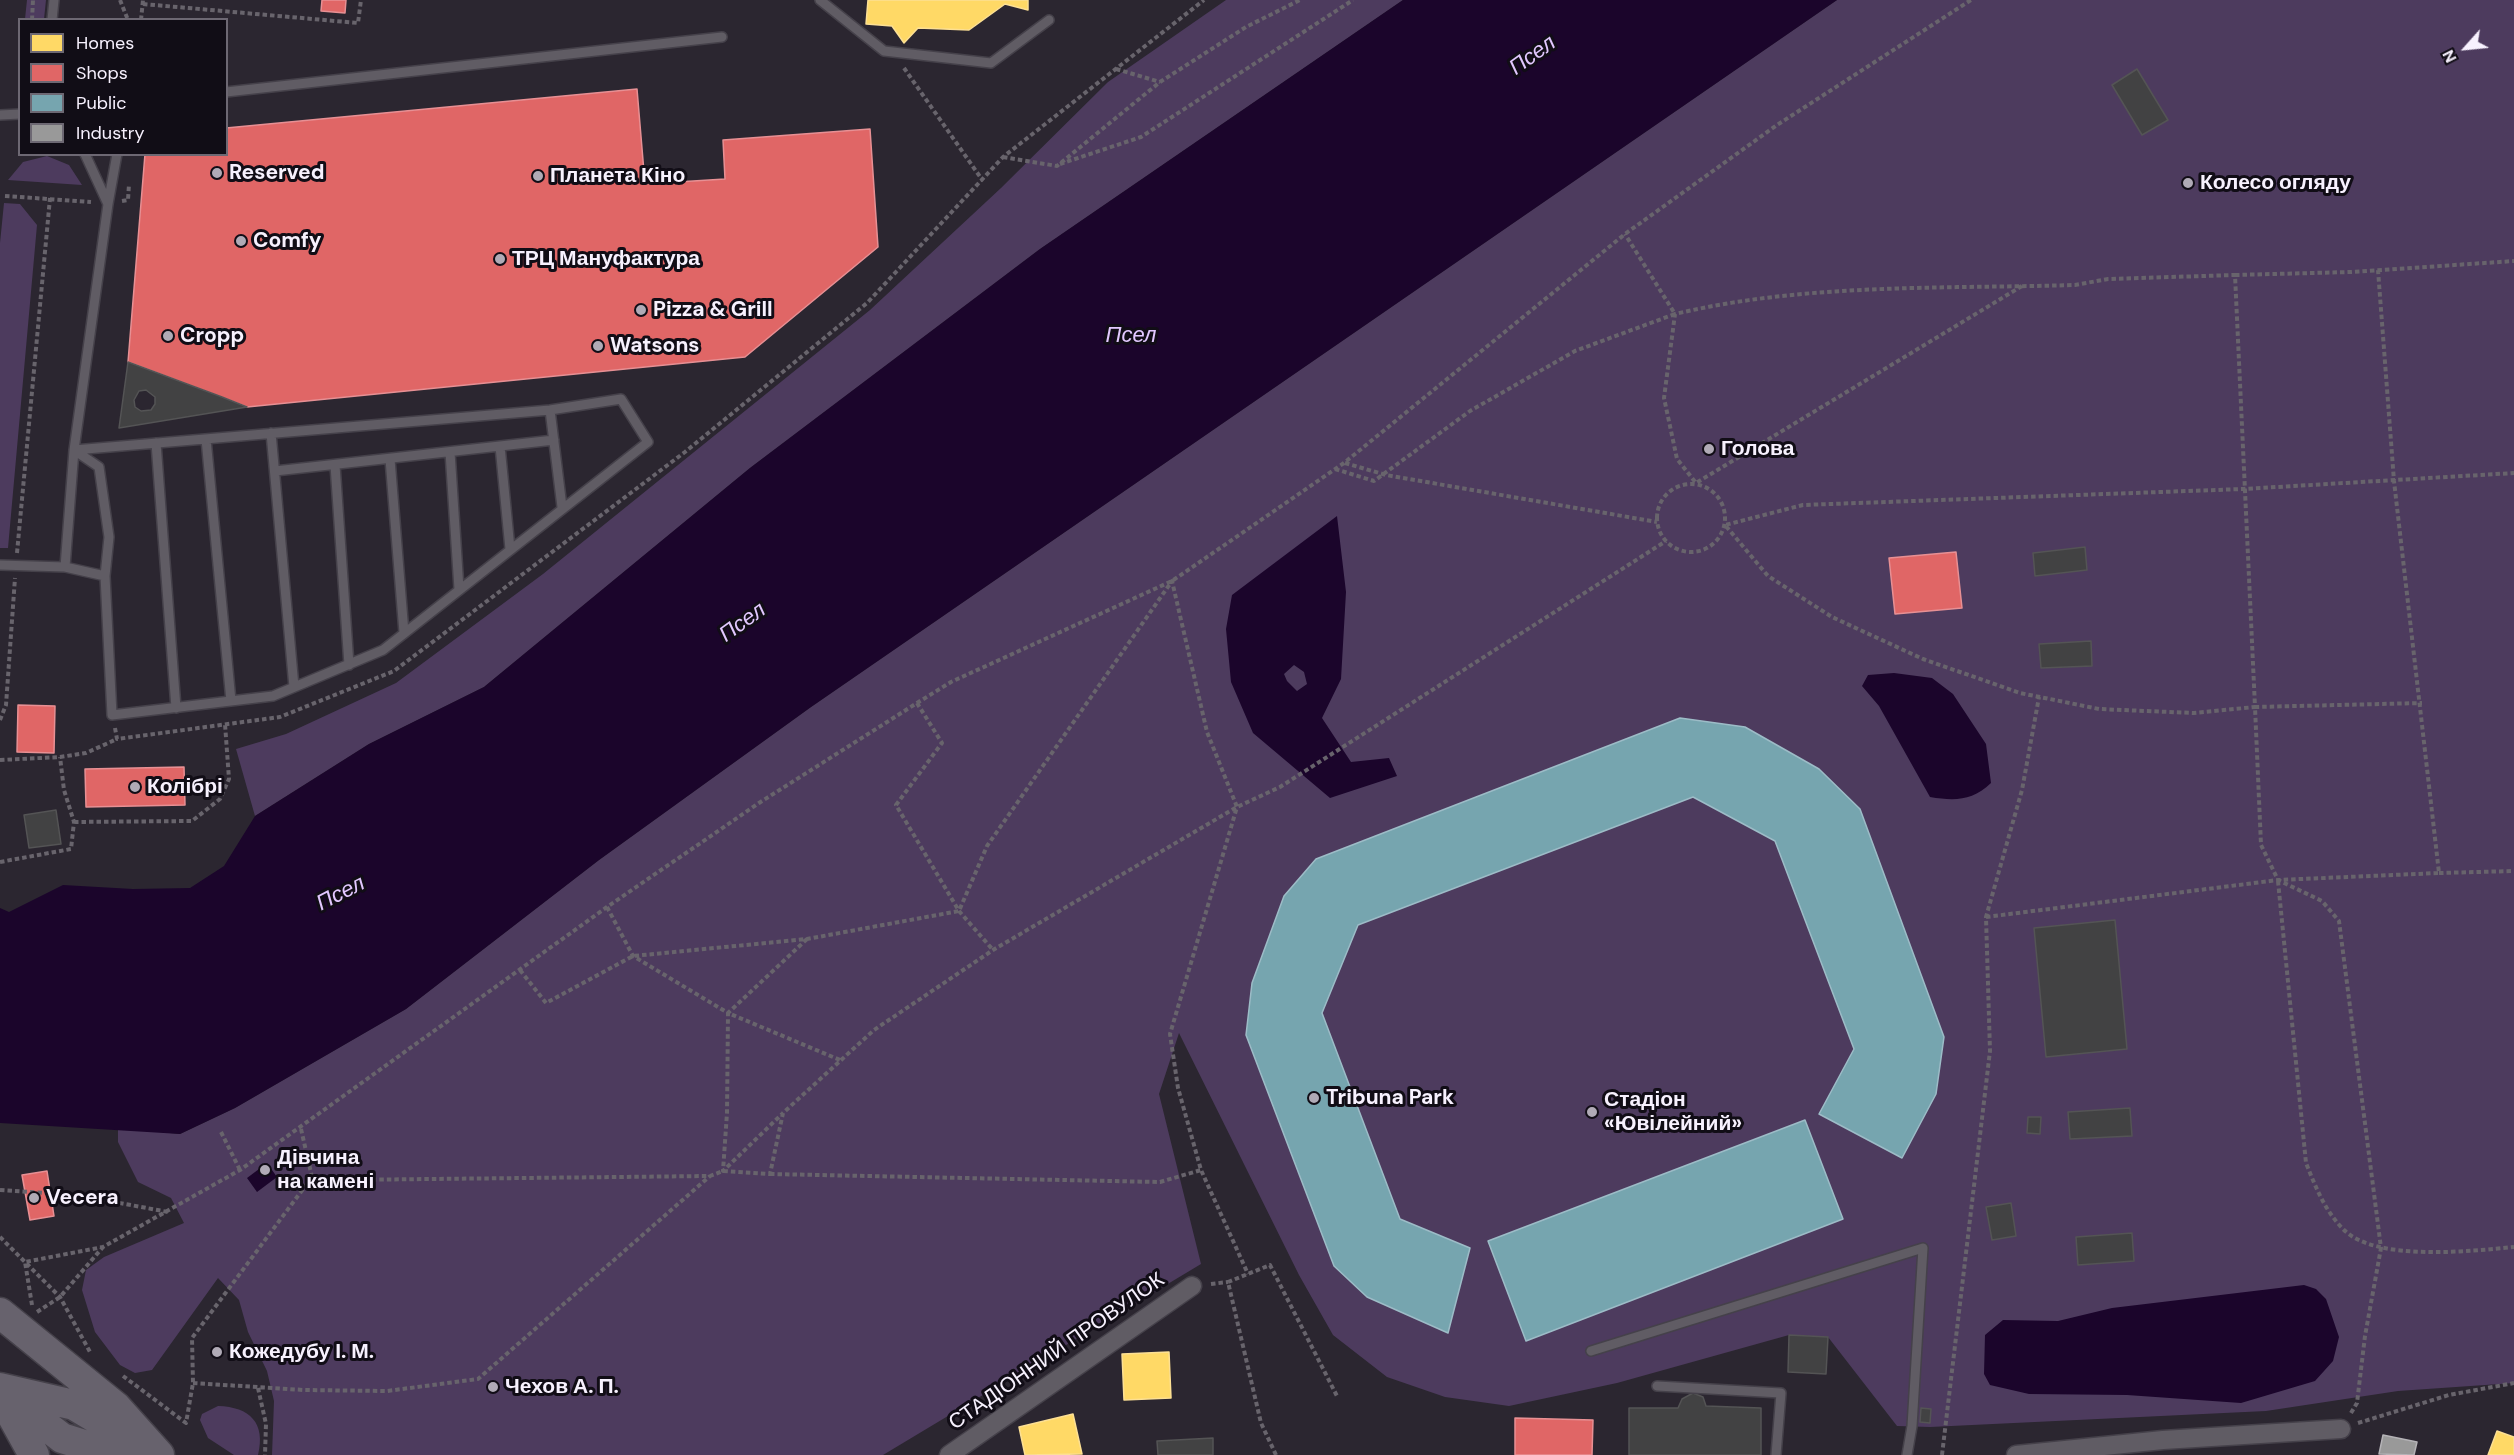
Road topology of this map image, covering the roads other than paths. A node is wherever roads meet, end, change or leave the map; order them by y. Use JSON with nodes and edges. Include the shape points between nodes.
{"nodes":[{"id":1,"x":54,"y":0,"type":"edge"},
{"id":2,"x":820,"y":0,"type":"edge"},
{"id":3,"x":52,"y":18,"type":"edge"},
{"id":4,"x":1049,"y":20,"type":"dead end"},
{"id":5,"x":722,"y":37,"type":"dead end"},
{"id":6,"x":228,"y":92,"type":"edge"},
{"id":7,"x":18,"y":114,"type":"edge"},
{"id":8,"x":0,"y":115,"type":"edge"},
{"id":9,"x":86,"y":156,"type":"edge"},
{"id":10,"x":117,"y":156,"type":"edge"},
{"id":11,"x":108,"y":204,"type":"junction"},
{"id":12,"x":549,"y":410,"type":"junction"},
{"id":13,"x":271,"y":433,"type":"junction"},
{"id":14,"x":206,"y":439,"type":"junction"},
{"id":15,"x":554,"y":440,"type":"junction"},
{"id":16,"x":156,"y":443,"type":"junction"},
{"id":17,"x":500,"y":446,"type":"junction"},
{"id":18,"x":74,"y":450,"type":"junction"},
{"id":19,"x":450,"y":452,"type":"junction"},
{"id":20,"x":390,"y":459,"type":"junction"},
{"id":21,"x":335,"y":465,"type":"junction"},
{"id":22,"x":275,"y":471,"type":"junction"},
{"id":23,"x":562,"y":507,"type":"junction"},
{"id":24,"x":510,"y":549,"type":"junction"},
{"id":25,"x":0,"y":565,"type":"edge"},
{"id":26,"x":65,"y":567,"type":"junction"},
{"id":27,"x":105,"y":576,"type":"junction"},
{"id":28,"x":459,"y":589,"type":"junction"},
{"id":29,"x":404,"y":633,"type":"junction"},
{"id":30,"x":349,"y":665,"type":"junction"},
{"id":31,"x":294,"y":687,"type":"junction"},
{"id":32,"x":231,"y":701,"type":"junction"},
{"id":33,"x":176,"y":708,"type":"junction"},
{"id":34,"x":1192,"y":1286,"type":"dead end"},
{"id":35,"x":0,"y":1313,"type":"edge"},
{"id":36,"x":1591,"y":1351,"type":"dead end"},
{"id":37,"x":1658,"y":1386,"type":"dead end"},
{"id":38,"x":0,"y":1390,"type":"edge"},
{"id":39,"x":2341,"y":1429,"type":"road end"},
{"id":40,"x":34,"y":1455,"type":"edge"},
{"id":41,"x":116,"y":1455,"type":"edge"},
{"id":42,"x":158,"y":1455,"type":"edge"},
{"id":43,"x":948,"y":1455,"type":"edge"},
{"id":44,"x":1776,"y":1455,"type":"edge"},
{"id":45,"x":1907,"y":1455,"type":"edge"},
{"id":46,"x":2016,"y":1455,"type":"edge"}],
"edges":[{"from":1,"to":3,"type":"lane"},
{"from":2,"to":4,"type":"lane","via":[[884,51],[991,63]]},
{"from":5,"to":6,"type":"lane"},
{"from":7,"to":8,"type":"lane"},
{"from":9,"to":11,"type":"lane"},
{"from":10,"to":11,"type":"lane"},
{"from":11,"to":18,"type":"lane"},
{"from":12,"to":13,"type":"lane"},
{"from":12,"to":15,"type":"lane"},
{"from":12,"to":23,"type":"lane","via":[[621,399],[648,442]]},
{"from":13,"to":14,"type":"lane"},
{"from":13,"to":22,"type":"lane"},
{"from":14,"to":16,"type":"lane"},
{"from":14,"to":32,"type":"lane"},
{"from":15,"to":17,"type":"lane"},
{"from":15,"to":23,"type":"lane"},
{"from":16,"to":18,"type":"lane"},
{"from":16,"to":33,"type":"lane"},
{"from":17,"to":19,"type":"lane"},
{"from":17,"to":24,"type":"lane"},
{"from":18,"to":26,"type":"lane"},
{"from":18,"to":27,"type":"lane","via":[[99,467],[109,537]]},
{"from":19,"to":20,"type":"lane"},
{"from":19,"to":28,"type":"lane"},
{"from":20,"to":21,"type":"lane"},
{"from":20,"to":29,"type":"lane"},
{"from":21,"to":22,"type":"lane"},
{"from":21,"to":30,"type":"lane"},
{"from":22,"to":31,"type":"lane"},
{"from":23,"to":24,"type":"lane"},
{"from":24,"to":28,"type":"lane"},
{"from":25,"to":26,"type":"lane"},
{"from":26,"to":27,"type":"lane"},
{"from":27,"to":33,"type":"lane","via":[[112,716]]},
{"from":28,"to":29,"type":"lane"},
{"from":29,"to":30,"type":"lane","via":[[383,650]]},
{"from":30,"to":31,"type":"lane"},
{"from":31,"to":32,"type":"lane","via":[[273,696]]},
{"from":32,"to":33,"type":"lane"},
{"from":34,"to":43,"type":"street","name":"СТАДІОННИЙ ПРОВУЛОК"},
{"from":35,"to":42,"type":"main road","via":[[116,1407]]},
{"from":36,"to":45,"type":"lane","via":[[1923,1248]]},
{"from":37,"to":44,"type":"lane","via":[[1781,1393]]},
{"from":38,"to":40,"type":"main road"},
{"from":38,"to":41,"type":"main road","via":[[62,1438]]},
{"from":38,"to":42,"type":"main road","via":[[74,1406]]},
{"from":39,"to":46,"type":"street","via":[[2163,1440]]}]}
